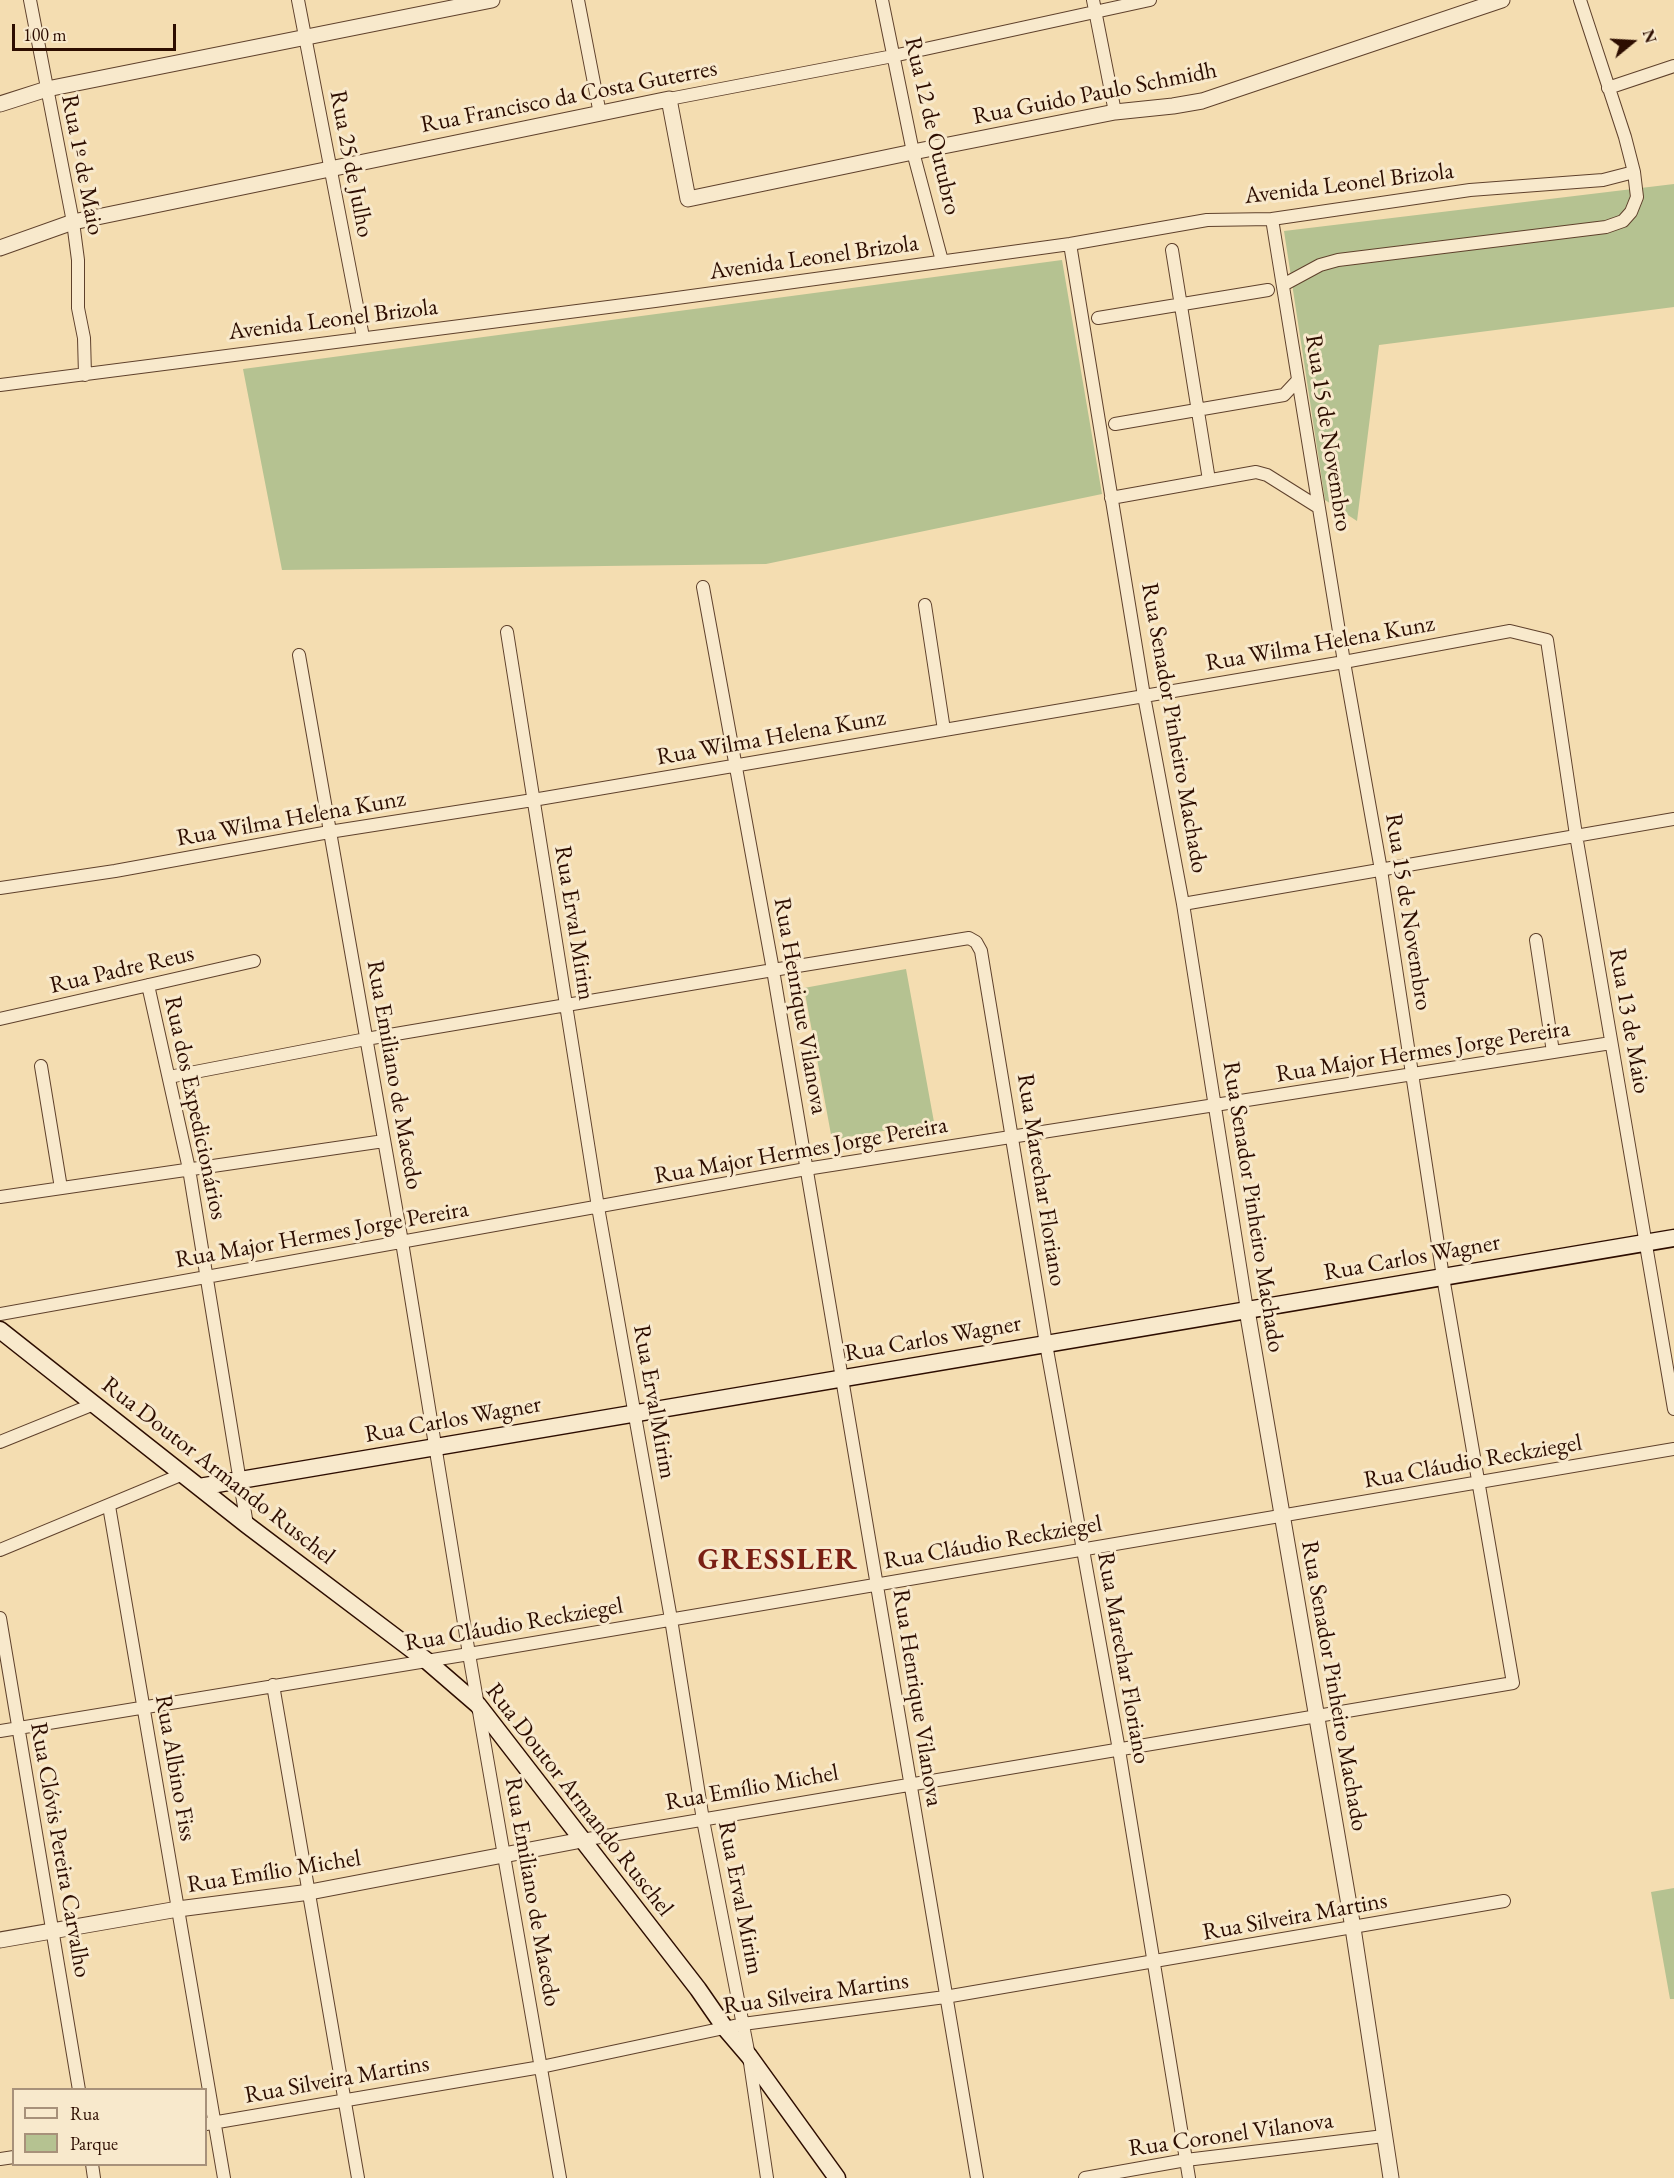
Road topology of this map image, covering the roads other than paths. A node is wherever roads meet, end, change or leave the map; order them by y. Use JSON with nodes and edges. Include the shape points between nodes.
{"nodes":[{"id":1,"x":30,"y":0,"type":"edge"},
{"id":2,"x":298,"y":0,"type":"edge"},
{"id":3,"x":492,"y":0,"type":"edge"},
{"id":4,"x":578,"y":0,"type":"edge"},
{"id":5,"x":882,"y":0,"type":"edge"},
{"id":6,"x":1150,"y":0,"type":"edge"},
{"id":7,"x":1502,"y":0,"type":"edge"},
{"id":8,"x":1580,"y":0,"type":"edge"},
{"id":9,"x":1094,"y":6,"type":"edge"},
{"id":10,"x":305,"y":37,"type":"junction"},
{"id":11,"x":893,"y":56,"type":"junction"},
{"id":12,"x":1674,"y":66,"type":"edge"},
{"id":13,"x":1608,"y":88,"type":"junction"},
{"id":14,"x":47,"y":89,"type":"junction"},
{"id":15,"x":669,"y":99,"type":"junction"},
{"id":16,"x":0,"y":104,"type":"edge"},
{"id":17,"x":1115,"y":112,"type":"junction"},
{"id":18,"x":600,"y":114,"type":"junction"},
{"id":19,"x":913,"y":152,"type":"junction"},
{"id":20,"x":330,"y":169,"type":"junction"},
{"id":21,"x":1634,"y":172,"type":"junction"},
{"id":22,"x":1272,"y":219,"type":"junction"},
{"id":23,"x":73,"y":222,"type":"junction"},
{"id":24,"x":1070,"y":244,"type":"junction"},
{"id":25,"x":0,"y":248,"type":"edge"},
{"id":26,"x":1172,"y":250,"type":"dead end"},
{"id":27,"x":942,"y":261,"type":"junction"},
{"id":28,"x":1283,"y":285,"type":"junction"},
{"id":29,"x":1268,"y":290,"type":"dead end"},
{"id":30,"x":1181,"y":304,"type":"junction"},
{"id":31,"x":1098,"y":318,"type":"dead end"},
{"id":32,"x":363,"y":337,"type":"junction"},
{"id":33,"x":85,"y":375,"type":"junction"},
{"id":34,"x":1298,"y":380,"type":"junction"},
{"id":35,"x":0,"y":385,"type":"edge"},
{"id":36,"x":1197,"y":410,"type":"junction"},
{"id":37,"x":1115,"y":424,"type":"dead end"},
{"id":38,"x":1209,"y":480,"type":"junction"},
{"id":39,"x":1111,"y":498,"type":"junction"},
{"id":40,"x":1318,"y":507,"type":"junction"},
{"id":41,"x":703,"y":587,"type":"dead end"},
{"id":42,"x":925,"y":605,"type":"dead end"},
{"id":43,"x":507,"y":632,"type":"dead end"},
{"id":44,"x":1547,"y":640,"type":"joint"},
{"id":45,"x":298,"y":655,"type":"dead end"},
{"id":46,"x":1344,"y":662,"type":"junction"},
{"id":47,"x":1144,"y":696,"type":"junction"},
{"id":48,"x":944,"y":730,"type":"junction"},
{"id":49,"x":736,"y":765,"type":"junction"},
{"id":50,"x":533,"y":800,"type":"junction"},
{"id":51,"x":1674,"y":819,"type":"edge"},
{"id":52,"x":329,"y":832,"type":"junction"},
{"id":53,"x":1576,"y":835,"type":"junction"},
{"id":54,"x":1381,"y":870,"type":"junction"},
{"id":55,"x":0,"y":888,"type":"edge"},
{"id":56,"x":1182,"y":904,"type":"junction"},
{"id":57,"x":1536,"y":940,"type":"dead end"},
{"id":58,"x":254,"y":961,"type":"dead end"},
{"id":59,"x":773,"y":970,"type":"junction"},
{"id":60,"x":148,"y":985,"type":"junction"},
{"id":61,"x":566,"y":1005,"type":"junction"},
{"id":62,"x":0,"y":1019,"type":"edge"},
{"id":63,"x":366,"y":1039,"type":"junction"},
{"id":64,"x":1611,"y":1043,"type":"junction"},
{"id":65,"x":1552,"y":1052,"type":"junction"},
{"id":66,"x":41,"y":1066,"type":"dead end"},
{"id":67,"x":1413,"y":1075,"type":"junction"},
{"id":68,"x":169,"y":1077,"type":"junction"},
{"id":69,"x":1214,"y":1106,"type":"junction"},
{"id":70,"x":1013,"y":1137,"type":"junction"},
{"id":71,"x":384,"y":1142,"type":"junction"},
{"id":72,"x":189,"y":1169,"type":"junction"},
{"id":73,"x":806,"y":1169,"type":"junction"},
{"id":74,"x":61,"y":1188,"type":"junction"},
{"id":75,"x":0,"y":1197,"type":"edge"},
{"id":76,"x":598,"y":1207,"type":"junction"},
{"id":77,"x":1674,"y":1238,"type":"edge"},
{"id":78,"x":402,"y":1242,"type":"junction"},
{"id":79,"x":1644,"y":1243,"type":"junction"},
{"id":80,"x":206,"y":1277,"type":"junction"},
{"id":81,"x":1443,"y":1277,"type":"junction"},
{"id":82,"x":1247,"y":1310,"type":"junction"},
{"id":83,"x":0,"y":1314,"type":"edge"},
{"id":84,"x":0,"y":1330,"type":"edge"},
{"id":85,"x":1046,"y":1344,"type":"junction"},
{"id":86,"x":841,"y":1379,"type":"junction"},
{"id":87,"x":94,"y":1404,"type":"junction"},
{"id":88,"x":1674,"y":1409,"type":"edge"},
{"id":89,"x":635,"y":1413,"type":"junction"},
{"id":90,"x":0,"y":1442,"type":"edge"},
{"id":91,"x":437,"y":1447,"type":"junction"},
{"id":92,"x":1674,"y":1449,"type":"edge"},
{"id":93,"x":183,"y":1474,"type":"junction"},
{"id":94,"x":240,"y":1480,"type":"junction"},
{"id":95,"x":1479,"y":1482,"type":"junction"},
{"id":96,"x":199,"y":1487,"type":"junction"},
{"id":97,"x":109,"y":1506,"type":"junction"},
{"id":98,"x":1282,"y":1516,"type":"junction"},
{"id":99,"x":247,"y":1525,"type":"junction"},
{"id":100,"x":0,"y":1550,"type":"edge"},
{"id":101,"x":1082,"y":1550,"type":"junction"},
{"id":102,"x":877,"y":1584,"type":"junction"},
{"id":103,"x":0,"y":1618,"type":"edge"},
{"id":104,"x":672,"y":1619,"type":"junction"},
{"id":105,"x":469,"y":1654,"type":"junction"},
{"id":106,"x":427,"y":1661,"type":"junction"},
{"id":107,"x":1513,"y":1683,"type":"joint"},
{"id":108,"x":273,"y":1685,"type":"junction"},
{"id":109,"x":478,"y":1705,"type":"junction"},
{"id":110,"x":143,"y":1706,"type":"junction"},
{"id":111,"x":1316,"y":1716,"type":"junction"},
{"id":112,"x":18,"y":1727,"type":"junction"},
{"id":113,"x":0,"y":1731,"type":"edge"},
{"id":114,"x":1119,"y":1749,"type":"junction"},
{"id":115,"x":909,"y":1785,"type":"junction"},
{"id":116,"x":703,"y":1820,"type":"junction"},
{"id":117,"x":582,"y":1840,"type":"junction"},
{"id":118,"x":504,"y":1855,"type":"junction"},
{"id":119,"x":310,"y":1892,"type":"junction"},
{"id":120,"x":1504,"y":1901,"type":"dead end"},
{"id":121,"x":178,"y":1909,"type":"junction"},
{"id":122,"x":1353,"y":1928,"type":"junction"},
{"id":123,"x":53,"y":1931,"type":"junction"},
{"id":124,"x":0,"y":1940,"type":"edge"},
{"id":125,"x":1155,"y":1962,"type":"junction"},
{"id":126,"x":945,"y":1997,"type":"junction"},
{"id":127,"x":743,"y":2024,"type":"junction"},
{"id":128,"x":725,"y":2028,"type":"junction"},
{"id":129,"x":749,"y":2056,"type":"junction"},
{"id":130,"x":541,"y":2067,"type":"junction"},
{"id":131,"x":79,"y":2088,"type":"edge"},
{"id":132,"x":205,"y":2088,"type":"edge"},
{"id":133,"x":344,"y":2100,"type":"junction"},
{"id":134,"x":207,"y":2103,"type":"edge"},
{"id":135,"x":210,"y":2123,"type":"edge"},
{"id":136,"x":1384,"y":2136,"type":"junction"},
{"id":137,"x":1186,"y":2160,"type":"junction"},
{"id":138,"x":224,"y":2178,"type":"edge"},
{"id":139,"x":358,"y":2178,"type":"edge"},
{"id":140,"x":560,"y":2178,"type":"edge"},
{"id":141,"x":767,"y":2178,"type":"edge"},
{"id":142,"x":837,"y":2178,"type":"edge"},
{"id":143,"x":977,"y":2178,"type":"edge"},
{"id":144,"x":1085,"y":2178,"type":"edge"},
{"id":145,"x":1189,"y":2178,"type":"edge"},
{"id":146,"x":1391,"y":2178,"type":"edge"}],
"edges":[{"from":1,"to":14,"type":"street","name":"Rua 1º de Maio"},
{"from":2,"to":10,"type":"street","name":"Rua 25 de Julho"},
{"from":3,"to":10,"type":"street"},
{"from":4,"to":18,"type":"street"},
{"from":5,"to":11,"type":"street","name":"Rua 12 de Outubro"},
{"from":6,"to":9,"type":"street","name":"Rua Francisco da Costa Guterres"},
{"from":7,"to":17,"type":"street","name":"Rua Guido Paulo Schmidh","via":[[1202,101]]},
{"from":8,"to":13,"type":"street"},
{"from":9,"to":11,"type":"street","name":"Rua Francisco da Costa Guterres"},
{"from":9,"to":17,"type":"street"},
{"from":10,"to":14,"type":"street"},
{"from":10,"to":20,"type":"street","name":"Rua 25 de Julho"},
{"from":11,"to":15,"type":"street","name":"Rua Francisco da Costa Guterres"},
{"from":11,"to":19,"type":"street","name":"Rua 12 de Outubro"},
{"from":12,"to":13,"type":"street"},
{"from":13,"to":21,"type":"street"},
{"from":14,"to":16,"type":"street"},
{"from":14,"to":23,"type":"street","name":"Rua 1º de Maio"},
{"from":15,"to":18,"type":"street","name":"Rua Francisco da Costa Guterres"},
{"from":15,"to":19,"type":"street","name":"Rua Guido Paulo Schmidh","via":[[688,199]]},
{"from":17,"to":19,"type":"street","name":"Rua Guido Paulo Schmidh"},
{"from":18,"to":20,"type":"street","name":"Rua Francisco da Costa Guterres"},
{"from":19,"to":27,"type":"street","name":"Rua 12 de Outubro"},
{"from":20,"to":23,"type":"street","name":"Rua Francisco da Costa Guterres"},
{"from":20,"to":32,"type":"street","name":"Rua 25 de Julho"},
{"from":21,"to":22,"type":"street","name":"Avenida Leonel Brizola","via":[[1603,180],[1470,190]]},
{"from":21,"to":28,"type":"street","via":[[1637,197],[1631,212],[1623,221],[1606,227],[1338,260]]},
{"from":22,"to":24,"type":"street","name":"Avenida Leonel Brizola","via":[[1207,220]]},
{"from":22,"to":28,"type":"street","name":"Rua 15 de Novembro"},
{"from":23,"to":25,"type":"street","name":"Rua Francisco da Costa Guterres"},
{"from":23,"to":33,"type":"street","name":"Rua 1º de Maio"},
{"from":24,"to":27,"type":"street","name":"Avenida Leonel Brizola"},
{"from":24,"to":39,"type":"street","name":"Rua Senador Pinheiro Machado"},
{"from":26,"to":30,"type":"street"},
{"from":27,"to":32,"type":"street","name":"Avenida Leonel Brizola"},
{"from":28,"to":34,"type":"street","name":"Rua 15 de Novembro"},
{"from":29,"to":30,"type":"street"},
{"from":30,"to":31,"type":"street"},
{"from":30,"to":36,"type":"street"},
{"from":32,"to":33,"type":"street","name":"Avenida Leonel Brizola"},
{"from":33,"to":35,"type":"street","name":"Avenida Leonel Brizola"},
{"from":34,"to":36,"type":"street","via":[[1284,395]]},
{"from":34,"to":40,"type":"street","name":"Rua 15 de Novembro"},
{"from":36,"to":37,"type":"street"},
{"from":36,"to":38,"type":"street"},
{"from":38,"to":39,"type":"street"},
{"from":38,"to":40,"type":"street","via":[[1256,472]]},
{"from":39,"to":47,"type":"street","name":"Rua Senador Pinheiro Machado"},
{"from":40,"to":46,"type":"street","name":"Rua 15 de Novembro"},
{"from":41,"to":49,"type":"street","name":"Rua Henrique Vilanova"},
{"from":42,"to":48,"type":"street"},
{"from":43,"to":50,"type":"street","name":"Rua Erval Mirim"},
{"from":44,"to":46,"type":"street","name":"Rua Wilma Helena Kunz","via":[[1510,631]]},
{"from":44,"to":53,"type":"street","name":"Rua 13 de Maio"},
{"from":45,"to":52,"type":"street","name":"Rua Emiliano de Macedo"},
{"from":46,"to":47,"type":"street","name":"Rua Wilma Helena Kunz"},
{"from":46,"to":54,"type":"street","name":"Rua 15 de Novembro"},
{"from":47,"to":48,"type":"street","name":"Rua Wilma Helena Kunz"},
{"from":47,"to":56,"type":"street","name":"Rua Senador Pinheiro Machado"},
{"from":48,"to":49,"type":"street","name":"Rua Wilma Helena Kunz"},
{"from":49,"to":50,"type":"street","name":"Rua Wilma Helena Kunz"},
{"from":49,"to":59,"type":"street","name":"Rua Henrique Vilanova"},
{"from":50,"to":52,"type":"street","name":"Rua Wilma Helena Kunz"},
{"from":50,"to":61,"type":"street","name":"Rua Erval Mirim"},
{"from":51,"to":53,"type":"street"},
{"from":52,"to":55,"type":"street","name":"Rua Wilma Helena Kunz"},
{"from":52,"to":63,"type":"street","name":"Rua Emiliano de Macedo"},
{"from":53,"to":54,"type":"street"},
{"from":53,"to":64,"type":"street","name":"Rua 13 de Maio"},
{"from":54,"to":56,"type":"street"},
{"from":54,"to":67,"type":"street","name":"Rua 15 de Novembro"},
{"from":56,"to":69,"type":"street","name":"Rua Senador Pinheiro Machado"},
{"from":57,"to":65,"type":"street"},
{"from":58,"to":60,"type":"street","name":"Rua Padre Reus"},
{"from":59,"to":61,"type":"street"},
{"from":59,"to":70,"type":"street","name":"Rua Marechar Floriano","via":[[969,938],[976,942],[981,951]]},
{"from":59,"to":73,"type":"street","name":"Rua Henrique Vilanova"},
{"from":60,"to":62,"type":"street","name":"Rua Padre Reus"},
{"from":60,"to":68,"type":"street","name":"Rua dos Expedicionários"},
{"from":61,"to":63,"type":"street"},
{"from":61,"to":76,"type":"street","name":"Rua Erval Mirim"},
{"from":63,"to":68,"type":"street"},
{"from":63,"to":71,"type":"street","name":"Rua Emiliano de Macedo"},
{"from":64,"to":65,"type":"street","name":"Rua Major Hermes Jorge Pereira"},
{"from":64,"to":79,"type":"street","name":"Rua 13 de Maio"},
{"from":65,"to":67,"type":"street","name":"Rua Major Hermes Jorge Pereira"},
{"from":66,"to":74,"type":"street"},
{"from":67,"to":69,"type":"street","name":"Rua Major Hermes Jorge Pereira"},
{"from":67,"to":81,"type":"street","name":"Rua 15 de Novembro"},
{"from":68,"to":72,"type":"street","name":"Rua dos Expedicionários"},
{"from":69,"to":70,"type":"street","name":"Rua Major Hermes Jorge Pereira"},
{"from":69,"to":82,"type":"street","name":"Rua Senador Pinheiro Machado"},
{"from":70,"to":73,"type":"street","name":"Rua Major Hermes Jorge Pereira"},
{"from":70,"to":85,"type":"street","name":"Rua Marechar Floriano"},
{"from":71,"to":72,"type":"street"},
{"from":71,"to":78,"type":"street","name":"Rua Emiliano de Macedo"},
{"from":72,"to":74,"type":"street"},
{"from":72,"to":80,"type":"street","name":"Rua dos Expedicionários"},
{"from":73,"to":76,"type":"street","name":"Rua Major Hermes Jorge Pereira"},
{"from":73,"to":86,"type":"street","name":"Rua Henrique Vilanova"},
{"from":74,"to":75,"type":"street"},
{"from":76,"to":78,"type":"street","name":"Rua Major Hermes Jorge Pereira"},
{"from":76,"to":89,"type":"street","name":"Rua Erval Mirim"},
{"from":77,"to":79,"type":"main road","name":"Rua Carlos Wagner"},
{"from":78,"to":80,"type":"street","name":"Rua Major Hermes Jorge Pereira"},
{"from":78,"to":91,"type":"street","name":"Rua Emiliano de Macedo"},
{"from":79,"to":81,"type":"main road","name":"Rua Carlos Wagner"},
{"from":79,"to":88,"type":"street","name":"Rua 13 de Maio"},
{"from":80,"to":83,"type":"street","name":"Rua Major Hermes Jorge Pereira"},
{"from":80,"to":94,"type":"street","name":"Rua dos Expedicionários"},
{"from":81,"to":82,"type":"main road","name":"Rua Carlos Wagner"},
{"from":81,"to":95,"type":"street","name":"Rua 15 de Novembro"},
{"from":82,"to":85,"type":"main road","name":"Rua Carlos Wagner"},
{"from":82,"to":98,"type":"street","name":"Rua Senador Pinheiro Machado"},
{"from":84,"to":87,"type":"main road","name":"Rua Doutor Armando Ruschel"},
{"from":85,"to":86,"type":"main road","name":"Rua Carlos Wagner"},
{"from":85,"to":101,"type":"street","name":"Rua Marechar Floriano"},
{"from":86,"to":89,"type":"main road","name":"Rua Carlos Wagner"},
{"from":86,"to":102,"type":"street","name":"Rua Henrique Vilanova"},
{"from":87,"to":90,"type":"street"},
{"from":87,"to":93,"type":"main road","name":"Rua Doutor Armando Ruschel"},
{"from":89,"to":91,"type":"main road","name":"Rua Carlos Wagner"},
{"from":89,"to":104,"type":"street","name":"Rua Erval Mirim"},
{"from":91,"to":94,"type":"main road","name":"Rua Carlos Wagner"},
{"from":91,"to":105,"type":"street","name":"Rua Emiliano de Macedo"},
{"from":92,"to":95,"type":"street","name":"Rua Cláudio Reckziegel"},
{"from":93,"to":96,"type":"main road","name":"Rua Doutor Armando Ruschel"},
{"from":93,"to":97,"type":"street"},
{"from":94,"to":96,"type":"main road","name":"Rua Carlos Wagner"},
{"from":94,"to":99,"type":"street","name":"Rua dos Expedicionários"},
{"from":95,"to":98,"type":"street","name":"Rua Cláudio Reckziegel"},
{"from":95,"to":107,"type":"street","name":"Rua 15 de Novembro"},
{"from":96,"to":99,"type":"main road","name":"Rua Doutor Armando Ruschel"},
{"from":97,"to":100,"type":"street"},
{"from":97,"to":110,"type":"street","name":"Rua Albino Fiss"},
{"from":98,"to":101,"type":"street","name":"Rua Cláudio Reckziegel"},
{"from":98,"to":111,"type":"street","name":"Rua Senador Pinheiro Machado"},
{"from":99,"to":106,"type":"main road","name":"Rua Doutor Armando Ruschel"},
{"from":101,"to":102,"type":"street","name":"Rua Cláudio Reckziegel"},
{"from":101,"to":114,"type":"street","name":"Rua Marechar Floriano"},
{"from":102,"to":104,"type":"street","name":"Rua Cláudio Reckziegel"},
{"from":102,"to":115,"type":"street","name":"Rua Henrique Vilanova"},
{"from":103,"to":112,"type":"street","name":"Rua Clóvis Pereira Carvalho"},
{"from":104,"to":105,"type":"street","name":"Rua Cláudio Reckziegel"},
{"from":104,"to":116,"type":"street","name":"Rua Erval Mirim"},
{"from":105,"to":106,"type":"street","name":"Rua Cláudio Reckziegel"},
{"from":105,"to":109,"type":"street","name":"Rua Emiliano de Macedo"},
{"from":106,"to":108,"type":"street","name":"Rua Cláudio Reckziegel"},
{"from":106,"to":109,"type":"main road","name":"Rua Doutor Armando Ruschel"},
{"from":107,"to":111,"type":"street","name":"Rua Emílio Michel"},
{"from":108,"to":110,"type":"street","name":"Rua Cláudio Reckziegel"},
{"from":108,"to":119,"type":"street"},
{"from":109,"to":117,"type":"main road","name":"Rua Doutor Armando Ruschel"},
{"from":109,"to":118,"type":"street","name":"Rua Emiliano de Macedo"},
{"from":110,"to":112,"type":"street","name":"Rua Cláudio Reckziegel"},
{"from":110,"to":121,"type":"street","name":"Rua Albino Fiss"},
{"from":111,"to":114,"type":"street","name":"Rua Emílio Michel"},
{"from":111,"to":122,"type":"street","name":"Rua Senador Pinheiro Machado"},
{"from":112,"to":113,"type":"street","name":"Rua Cláudio Reckziegel"},
{"from":112,"to":123,"type":"street","name":"Rua Clóvis Pereira Carvalho"},
{"from":114,"to":115,"type":"street","name":"Rua Emílio Michel"},
{"from":114,"to":125,"type":"street","name":"Rua Marechar Floriano"},
{"from":115,"to":116,"type":"street","name":"Rua Emílio Michel"},
{"from":115,"to":126,"type":"street","name":"Rua Henrique Vilanova"},
{"from":116,"to":117,"type":"street","name":"Rua Emílio Michel"},
{"from":116,"to":127,"type":"street","name":"Rua Erval Mirim"},
{"from":117,"to":118,"type":"street","name":"Rua Emílio Michel"},
{"from":117,"to":128,"type":"main road","name":"Rua Doutor Armando Ruschel"},
{"from":118,"to":119,"type":"street","name":"Rua Emílio Michel"},
{"from":118,"to":130,"type":"street","name":"Rua Emiliano de Macedo"},
{"from":119,"to":121,"type":"street","name":"Rua Emílio Michel"},
{"from":119,"to":133,"type":"street"},
{"from":120,"to":122,"type":"street","name":"Rua Silveira Martins"},
{"from":121,"to":123,"type":"street","name":"Rua Emílio Michel"},
{"from":121,"to":132,"type":"street","name":"Rua Albino Fiss"},
{"from":122,"to":125,"type":"street","name":"Rua Silveira Martins"},
{"from":122,"to":136,"type":"street","name":"Rua Senador Pinheiro Machado"},
{"from":123,"to":124,"type":"street","name":"Rua Emílio Michel"},
{"from":123,"to":131,"type":"street","name":"Rua Clóvis Pereira Carvalho"},
{"from":125,"to":126,"type":"street","name":"Rua Silveira Martins"},
{"from":125,"to":137,"type":"street","name":"Rua Marechar Floriano"},
{"from":126,"to":127,"type":"street","name":"Rua Silveira Martins"},
{"from":126,"to":143,"type":"street","name":"Rua Henrique Vilanova"},
{"from":127,"to":128,"type":"street","name":"Rua Silveira Martins"},
{"from":127,"to":129,"type":"street","name":"Rua Erval Mirim"},
{"from":128,"to":129,"type":"main road","name":"Rua Doutor Armando Ruschel"},
{"from":128,"to":130,"type":"street","name":"Rua Silveira Martins"},
{"from":129,"to":141,"type":"street","name":"Rua Erval Mirim"},
{"from":129,"to":142,"type":"main road","name":"Rua Doutor Armando Ruschel"},
{"from":130,"to":133,"type":"street","name":"Rua Silveira Martins"},
{"from":130,"to":140,"type":"street","name":"Rua Emiliano de Macedo"},
{"from":133,"to":135,"type":"street","name":"Rua Silveira Martins"},
{"from":133,"to":139,"type":"street"},
{"from":134,"to":135,"type":"street","name":"Rua Albino Fiss"},
{"from":135,"to":138,"type":"street","name":"Rua Albino Fiss"},
{"from":136,"to":137,"type":"street","name":"Rua Coronel Vilanova"},
{"from":136,"to":146,"type":"street","name":"Rua Senador Pinheiro Machado"},
{"from":137,"to":144,"type":"street","name":"Rua Coronel Vilanova"},
{"from":137,"to":145,"type":"street","name":"Rua Marechar Floriano"}]}
